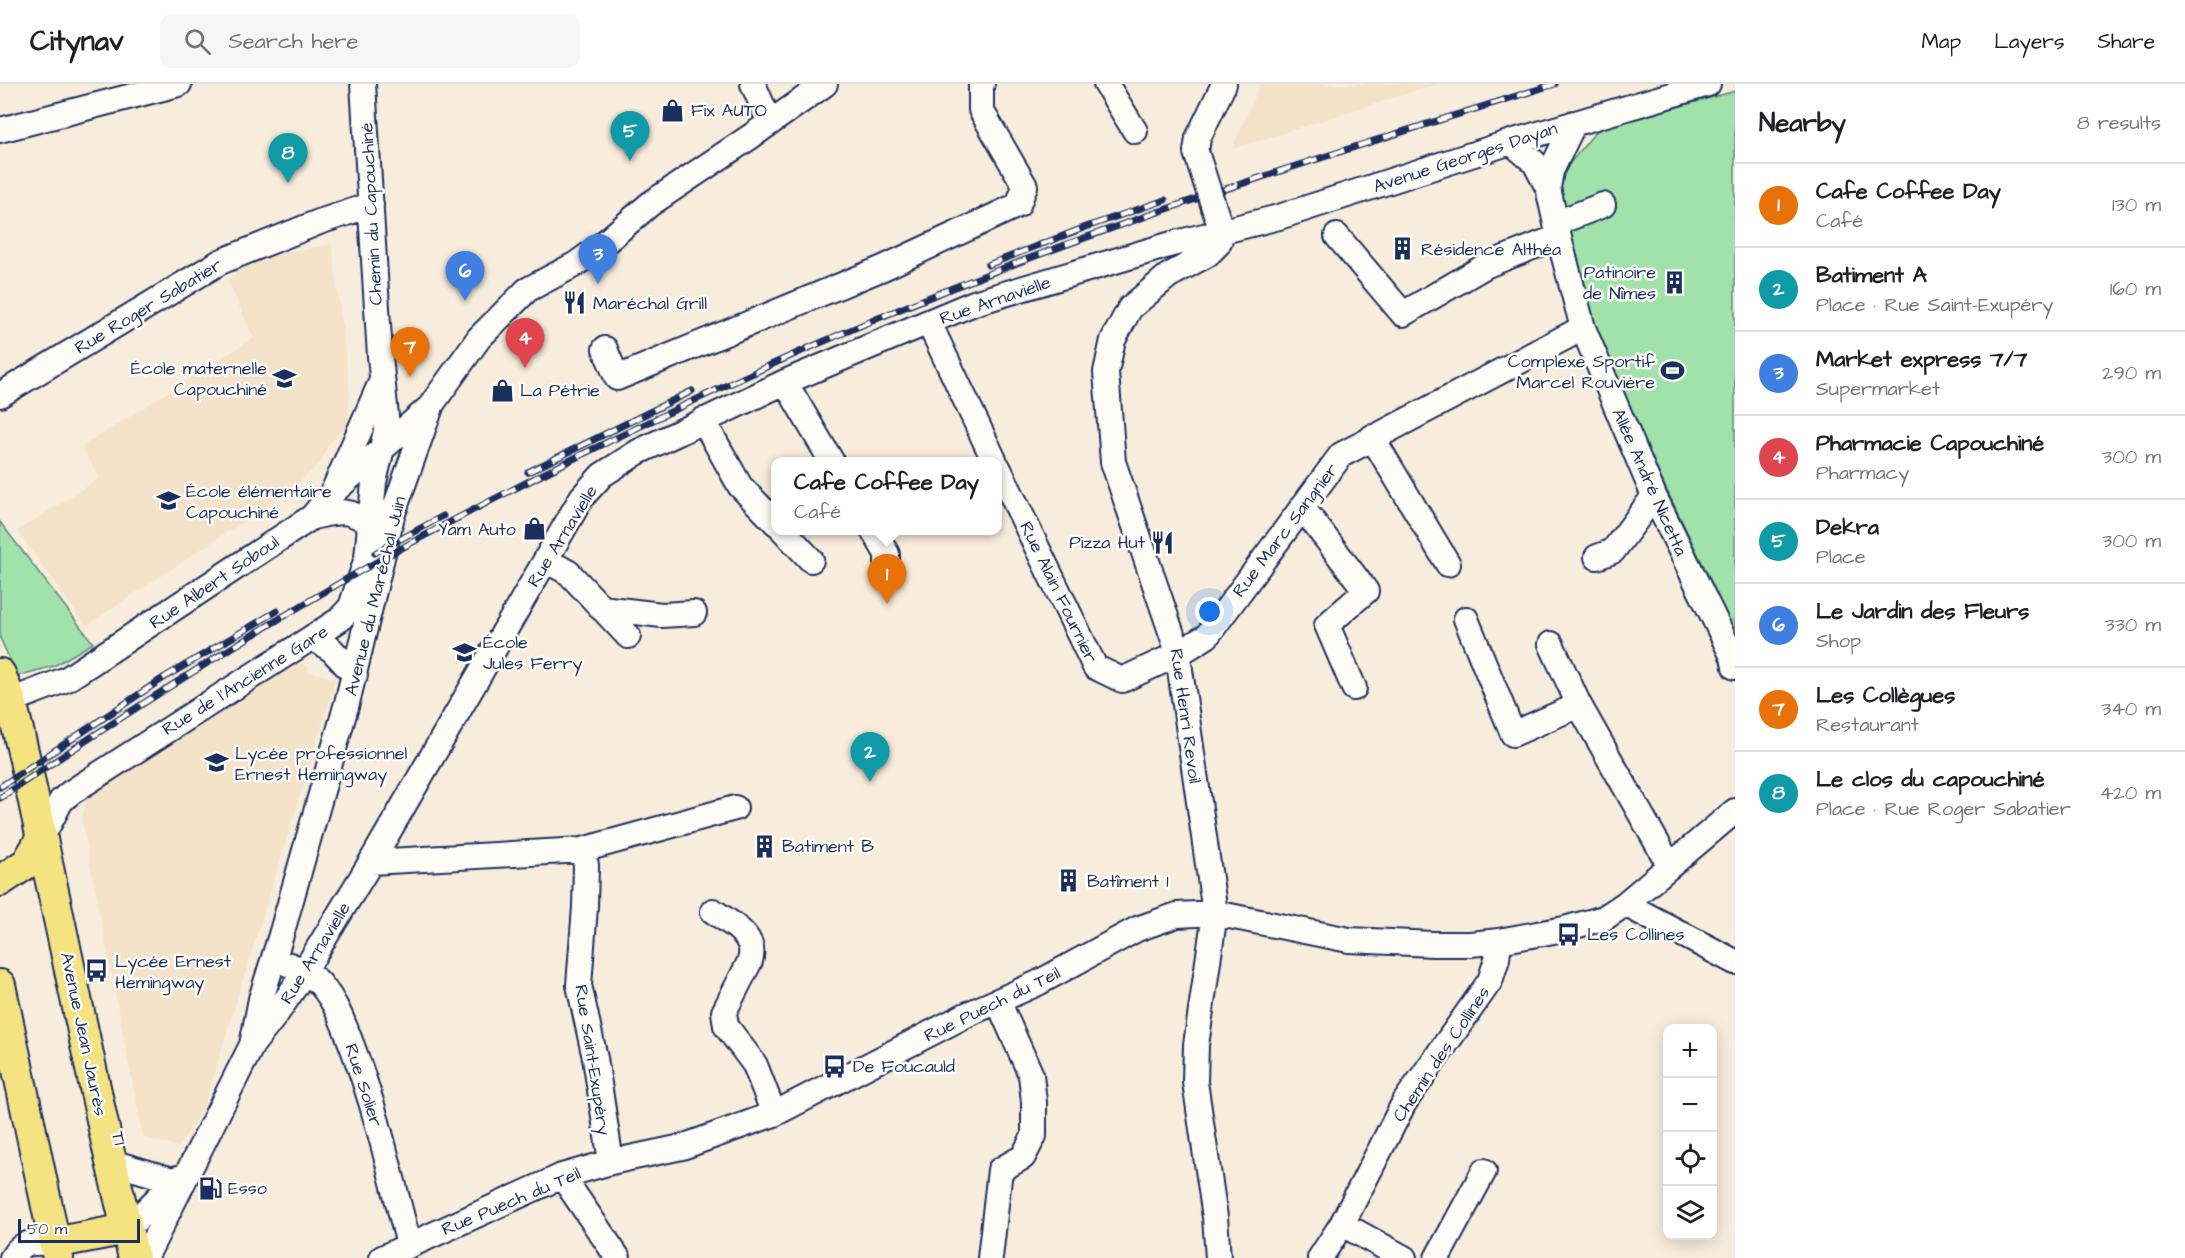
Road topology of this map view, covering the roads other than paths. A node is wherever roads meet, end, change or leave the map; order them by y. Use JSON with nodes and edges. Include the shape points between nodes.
{"nodes":[{"id":1,"x":179,"y":84,"type":"edge"},
{"id":2,"x":363,"y":84,"type":"edge"},
{"id":3,"x":753,"y":84,"type":"edge"},
{"id":4,"x":825,"y":84,"type":"edge"},
{"id":5,"x":982,"y":84,"type":"edge"},
{"id":6,"x":1106,"y":84,"type":"edge"},
{"id":7,"x":1224,"y":84,"type":"edge"},
{"id":8,"x":1708,"y":84,"type":"edge"},
{"id":9,"x":770,"y":123,"type":"junction"},
{"id":10,"x":1574,"y":123,"type":"junction"},
{"id":11,"x":0,"y":130,"type":"edge"},
{"id":12,"x":1135,"y":130,"type":"dead end"},
{"id":13,"x":1516,"y":146,"type":"junction"},
{"id":14,"x":1562,"y":148,"type":"junction"},
{"id":15,"x":1548,"y":188,"type":"junction"},
{"id":16,"x":371,"y":205,"type":"junction"},
{"id":17,"x":1603,"y":206,"type":"dead end"},
{"id":18,"x":1220,"y":226,"type":"junction"},
{"id":19,"x":1557,"y":230,"type":"junction"},
{"id":20,"x":1337,"y":236,"type":"dead end"},
{"id":21,"x":929,"y":323,"type":"junction"},
{"id":22,"x":1583,"y":328,"type":"junction"},
{"id":23,"x":605,"y":349,"type":"dead end"},
{"id":24,"x":382,"y":379,"type":"junction"},
{"id":25,"x":785,"y":382,"type":"junction"},
{"id":26,"x":0,"y":395,"type":"edge"},
{"id":27,"x":432,"y":404,"type":"junction"},
{"id":28,"x":703,"y":420,"type":"junction"},
{"id":29,"x":1372,"y":437,"type":"junction"},
{"id":30,"x":829,"y":457,"type":"edge"},
{"id":31,"x":993,"y":457,"type":"edge"},
{"id":32,"x":376,"y":459,"type":"junction"},
{"id":33,"x":1002,"y":475,"type":"edge"},
{"id":34,"x":404,"y":484,"type":"junction"},
{"id":35,"x":332,"y":493,"type":"junction"},
{"id":36,"x":1654,"y":496,"type":"junction"},
{"id":37,"x":1302,"y":507,"type":"junction"},
{"id":38,"x":312,"y":517,"type":"junction"},
{"id":39,"x":771,"y":518,"type":"edge"},
{"id":40,"x":370,"y":524,"type":"junction"},
{"id":41,"x":787,"y":535,"type":"edge"},
{"id":42,"x":875,"y":535,"type":"edge"},
{"id":43,"x":1597,"y":557,"type":"dead end"},
{"id":44,"x":367,"y":558,"type":"junction"},
{"id":45,"x":546,"y":560,"type":"junction"},
{"id":46,"x":812,"y":560,"type":"dead end"},
{"id":47,"x":1448,"y":564,"type":"dead end"},
{"id":48,"x":887,"y":574,"type":"dead end"},
{"id":49,"x":601,"y":608,"type":"junction"},
{"id":50,"x":694,"y":613,"type":"dead end"},
{"id":51,"x":1466,"y":619,"type":"dead end"},
{"id":52,"x":628,"y":636,"type":"dead end"},
{"id":53,"x":313,"y":639,"type":"junction"},
{"id":54,"x":1551,"y":644,"type":"dead end"},
{"id":55,"x":1178,"y":654,"type":"junction"},
{"id":56,"x":1735,"y":667,"type":"edge"},
{"id":57,"x":355,"y":675,"type":"junction"},
{"id":58,"x":1354,"y":688,"type":"dead end"},
{"id":59,"x":5,"y":700,"type":"edge"},
{"id":60,"x":1579,"y":705,"type":"junction"},
{"id":61,"x":735,"y":808,"type":"dead end"},
{"id":62,"x":1735,"y":811,"type":"edge"},
{"id":63,"x":40,"y":828,"type":"junction"},
{"id":64,"x":582,"y":850,"type":"junction"},
{"id":65,"x":0,"y":855,"type":"edge"},
{"id":66,"x":371,"y":862,"type":"junction"},
{"id":67,"x":1670,"y":866,"type":"junction"},
{"id":68,"x":0,"y":881,"type":"edge"},
{"id":69,"x":1625,"y":904,"type":"junction"},
{"id":70,"x":713,"y":910,"type":"dead end"},
{"id":71,"x":1215,"y":913,"type":"junction"},
{"id":72,"x":1499,"y":941,"type":"junction"},
{"id":73,"x":274,"y":958,"type":"junction"},
{"id":74,"x":1735,"y":962,"type":"edge"},
{"id":75,"x":304,"y":971,"type":"junction"},
{"id":76,"x":0,"y":986,"type":"edge"},
{"id":77,"x":998,"y":1001,"type":"junction"},
{"id":78,"x":0,"y":1033,"type":"edge"},
{"id":79,"x":252,"y":1046,"type":"junction"},
{"id":80,"x":774,"y":1114,"type":"junction"},
{"id":81,"x":611,"y":1161,"type":"junction"},
{"id":82,"x":118,"y":1164,"type":"junction"},
{"id":83,"x":1484,"y":1171,"type":"dead end"},
{"id":84,"x":182,"y":1174,"type":"junction"},
{"id":85,"x":562,"y":1176,"type":"junction"},
{"id":86,"x":1342,"y":1224,"type":"junction"},
{"id":87,"x":409,"y":1244,"type":"junction"},
{"id":88,"x":135,"y":1246,"type":"edge"},
{"id":89,"x":50,"y":1251,"type":"edge"},
{"id":90,"x":12,"y":1258,"type":"edge"},
{"id":91,"x":382,"y":1258,"type":"edge"},
{"id":92,"x":618,"y":1258,"type":"edge"},
{"id":93,"x":990,"y":1258,"type":"edge"},
{"id":94,"x":1218,"y":1258,"type":"edge"},
{"id":95,"x":1320,"y":1258,"type":"edge"},
{"id":96,"x":1404,"y":1258,"type":"edge"},
{"id":97,"x":1437,"y":1258,"type":"edge"}],
"edges":[{"from":1,"to":11,"type":"street"},
{"from":2,"to":16,"type":"street","name":"Chemin du Capouchiné"},
{"from":3,"to":9,"type":"street"},
{"from":4,"to":9,"type":"street","name":"Avenue du Maréchal Juin"},
{"from":5,"to":23,"type":"street","via":[[981,110],[1025,186],[1018,205],[883,268],[617,378]]},
{"from":6,"to":12,"type":"street"},
{"from":7,"to":18,"type":"street","bridge":true,"via":[[1198,138],[1196,152]]},
{"from":8,"to":10,"type":"street","name":"Avenue Georges Dayan"},
{"from":9,"to":27,"type":"street","name":"Avenue du Maréchal Juin","via":[[650,204],[596,250],[527,290],[479,338]]},
{"from":10,"to":13,"type":"street","name":"Avenue Georges Dayan"},
{"from":10,"to":14,"type":"street","name":"Allée André Nicetta"},
{"from":13,"to":14,"type":"street"},
{"from":13,"to":15,"type":"street","name":"Allée André Nicetta","via":[[1535,163]]},
{"from":13,"to":18,"type":"street","name":"Avenue Georges Dayan","via":[[1279,217]]},
{"from":14,"to":15,"type":"street","name":"Allée André Nicetta"},
{"from":15,"to":19,"type":"street","name":"Allée André Nicetta"},
{"from":16,"to":24,"type":"street","name":"Chemin du Capouchiné"},
{"from":16,"to":26,"type":"street","name":"Rue Roger Sabatier","via":[[220,262]]},
{"from":17,"to":19,"type":"street"},
{"from":18,"to":21,"type":"street","name":"Rue Arnavielle","via":[[974,303]]},
{"from":18,"to":55,"type":"street","name":"Rue Henri Revoil","via":[[1218,244],[1208,254],[1168,276],[1130,308],[1113,340],[1107,372],[1113,462]]},
{"from":19,"to":20,"type":"street","via":[[1403,314]]},
{"from":19,"to":22,"type":"street","name":"Allée André Nicetta"},
{"from":21,"to":25,"type":"street","name":"Rue Arnavielle"},
{"from":21,"to":31,"type":"street"},
{"from":22,"to":29,"type":"street","name":"Rue Marc Sangnier"},
{"from":22,"to":36,"type":"street","name":"Allée André Nicetta"},
{"from":24,"to":32,"type":"street","name":"Chemin du Capouchiné","via":[[387,427]]},
{"from":24,"to":35,"type":"street"},
{"from":25,"to":28,"type":"street","name":"Rue Arnavielle"},
{"from":25,"to":30,"type":"street"},
{"from":27,"to":32,"type":"street","name":"Rue Albert Soboul"},
{"from":27,"to":34,"type":"street","name":"Avenue du Maréchal Juin"},
{"from":28,"to":39,"type":"street","via":[[740,486]]},
{"from":28,"to":45,"type":"street","name":"Rue Arnavielle","via":[[638,452],[592,484]]},
{"from":29,"to":37,"type":"street","name":"Rue Marc Sangnier","via":[[1341,455]]},
{"from":29,"to":47,"type":"street"},
{"from":32,"to":34,"type":"street"},
{"from":32,"to":35,"type":"street","name":"Rue Albert Soboul"},
{"from":32,"to":40,"type":"street","name":"Chemin du Capouchiné"},
{"from":33,"to":55,"type":"street","name":"Rue Alain Fournier","via":[[1095,667],[1122,680]]},
{"from":34,"to":44,"type":"street","name":"Rue de l'Ancienne Gare","via":[[387,507]]},
{"from":34,"to":57,"type":"street","name":"Avenue du Maréchal Juin","via":[[392,516]]},
{"from":35,"to":38,"type":"street","name":"Rue Albert Soboul"},
{"from":36,"to":43,"type":"street","via":[[1613,551]]},
{"from":36,"to":56,"type":"street","name":"Allée André Nicetta"},
{"from":37,"to":55,"type":"street","name":"Rue Marc Sangnier","via":[[1207,636]]},
{"from":37,"to":58,"type":"street","via":[[1366,591],[1327,625]]},
{"from":38,"to":40,"type":"street","via":[[352,512]]},
{"from":38,"to":59,"type":"street","name":"Rue Albert Soboul","via":[[67,679]]},
{"from":40,"to":44,"type":"street","name":"Chemin du Capouchiné"},
{"from":41,"to":46,"type":"street"},
{"from":42,"to":48,"type":"street","via":[[887,554]]},
{"from":44,"to":53,"type":"street","name":"Rue de l'Ancienne Gare","via":[[351,607]]},
{"from":45,"to":49,"type":"street","via":[[568,573]]},
{"from":45,"to":66,"type":"street","name":"Rue Arnavielle"},
{"from":49,"to":50,"type":"street","via":[[662,615]]},
{"from":49,"to":52,"type":"street"},
{"from":51,"to":60,"type":"street","via":[[1514,734]]},
{"from":53,"to":57,"type":"street","via":[[332,650]]},
{"from":53,"to":63,"type":"street","name":"Rue de l'Ancienne Gare","via":[[70,793]]},
{"from":54,"to":60,"type":"street"},
{"from":55,"to":71,"type":"street","name":"Rue Henri Revoil"},
{"from":57,"to":73,"type":"street","name":"Avenue du Maréchal Juin"},
{"from":59,"to":63,"type":"main road","name":"Avenue Jean Jaurès"},
{"from":60,"to":67,"type":"street"},
{"from":61,"to":64,"type":"street"},
{"from":62,"to":67,"type":"street","name":"Rue Puech du Teil"},
{"from":63,"to":65,"type":"main road"},
{"from":63,"to":68,"type":"main road","via":[[27,863]]},
{"from":63,"to":82,"type":"main road","name":"Avenue Jean Jaurès"},
{"from":64,"to":66,"type":"street"},
{"from":64,"to":81,"type":"street","name":"Rue Saint-Exupéry","via":[[586,865],[579,985]]},
{"from":66,"to":75,"type":"street","name":"Rue Arnavielle"},
{"from":67,"to":69,"type":"street","name":"Rue Puech du Teil"},
{"from":69,"to":72,"type":"street","name":"Rue Puech du Teil","via":[[1604,918]]},
{"from":69,"to":74,"type":"street"},
{"from":70,"to":80,"type":"street","via":[[751,944],[753,953],[724,1011],[725,1019],[755,1065]]},
{"from":71,"to":72,"type":"street","name":"Rue Puech du Teil","via":[[1349,940],[1432,944]]},
{"from":71,"to":77,"type":"street","name":"Rue Puech du Teil","via":[[1177,915],[1137,929]]},
{"from":71,"to":94,"type":"street","name":"Rue Henri Revoil","via":[[1196,1045],[1195,1082]]},
{"from":72,"to":86,"type":"street","name":"Chemin des Collines","via":[[1490,981],[1404,1103]]},
{"from":73,"to":75,"type":"street","name":"Rue Solier"},
{"from":73,"to":79,"type":"street","name":"Avenue du Maréchal Juin"},
{"from":75,"to":79,"type":"street","name":"Rue Arnavielle"},
{"from":75,"to":87,"type":"street","name":"Rue Solier","via":[[320,983],[336,1006],[350,1039],[368,1089]]},
{"from":76,"to":89,"type":"main road"},
{"from":77,"to":80,"type":"street","name":"Rue Puech du Teil"},
{"from":77,"to":93,"type":"street","via":[[1031,1075],[1035,1122],[1034,1136],[1023,1157],[1000,1170]]},
{"from":78,"to":89,"type":"street"},
{"from":79,"to":84,"type":"street","name":"Avenue du Maréchal Juin"},
{"from":80,"to":81,"type":"street","name":"Rue Puech du Teil","via":[[682,1147]]},
{"from":81,"to":85,"type":"street","name":"Rue Puech du Teil"},
{"from":82,"to":84,"type":"street"},
{"from":82,"to":88,"type":"main road","name":"Avenue Jean Jaurès"},
{"from":83,"to":97,"type":"street"},
{"from":84,"to":88,"type":"street","name":"Avenue du Maréchal Juin"},
{"from":84,"to":88,"type":"street","name":"Avenue du Maréchal Juin"},
{"from":85,"to":87,"type":"street","name":"Rue Puech du Teil"},
{"from":85,"to":92,"type":"street"},
{"from":86,"to":95,"type":"street","name":"Chemin des Collines"},
{"from":86,"to":96,"type":"street"},
{"from":87,"to":91,"type":"street","name":"Rue Puech du Teil"},
{"from":88,"to":89,"type":"main road"},
{"from":89,"to":90,"type":"street","via":[[28,1243]]}]}
